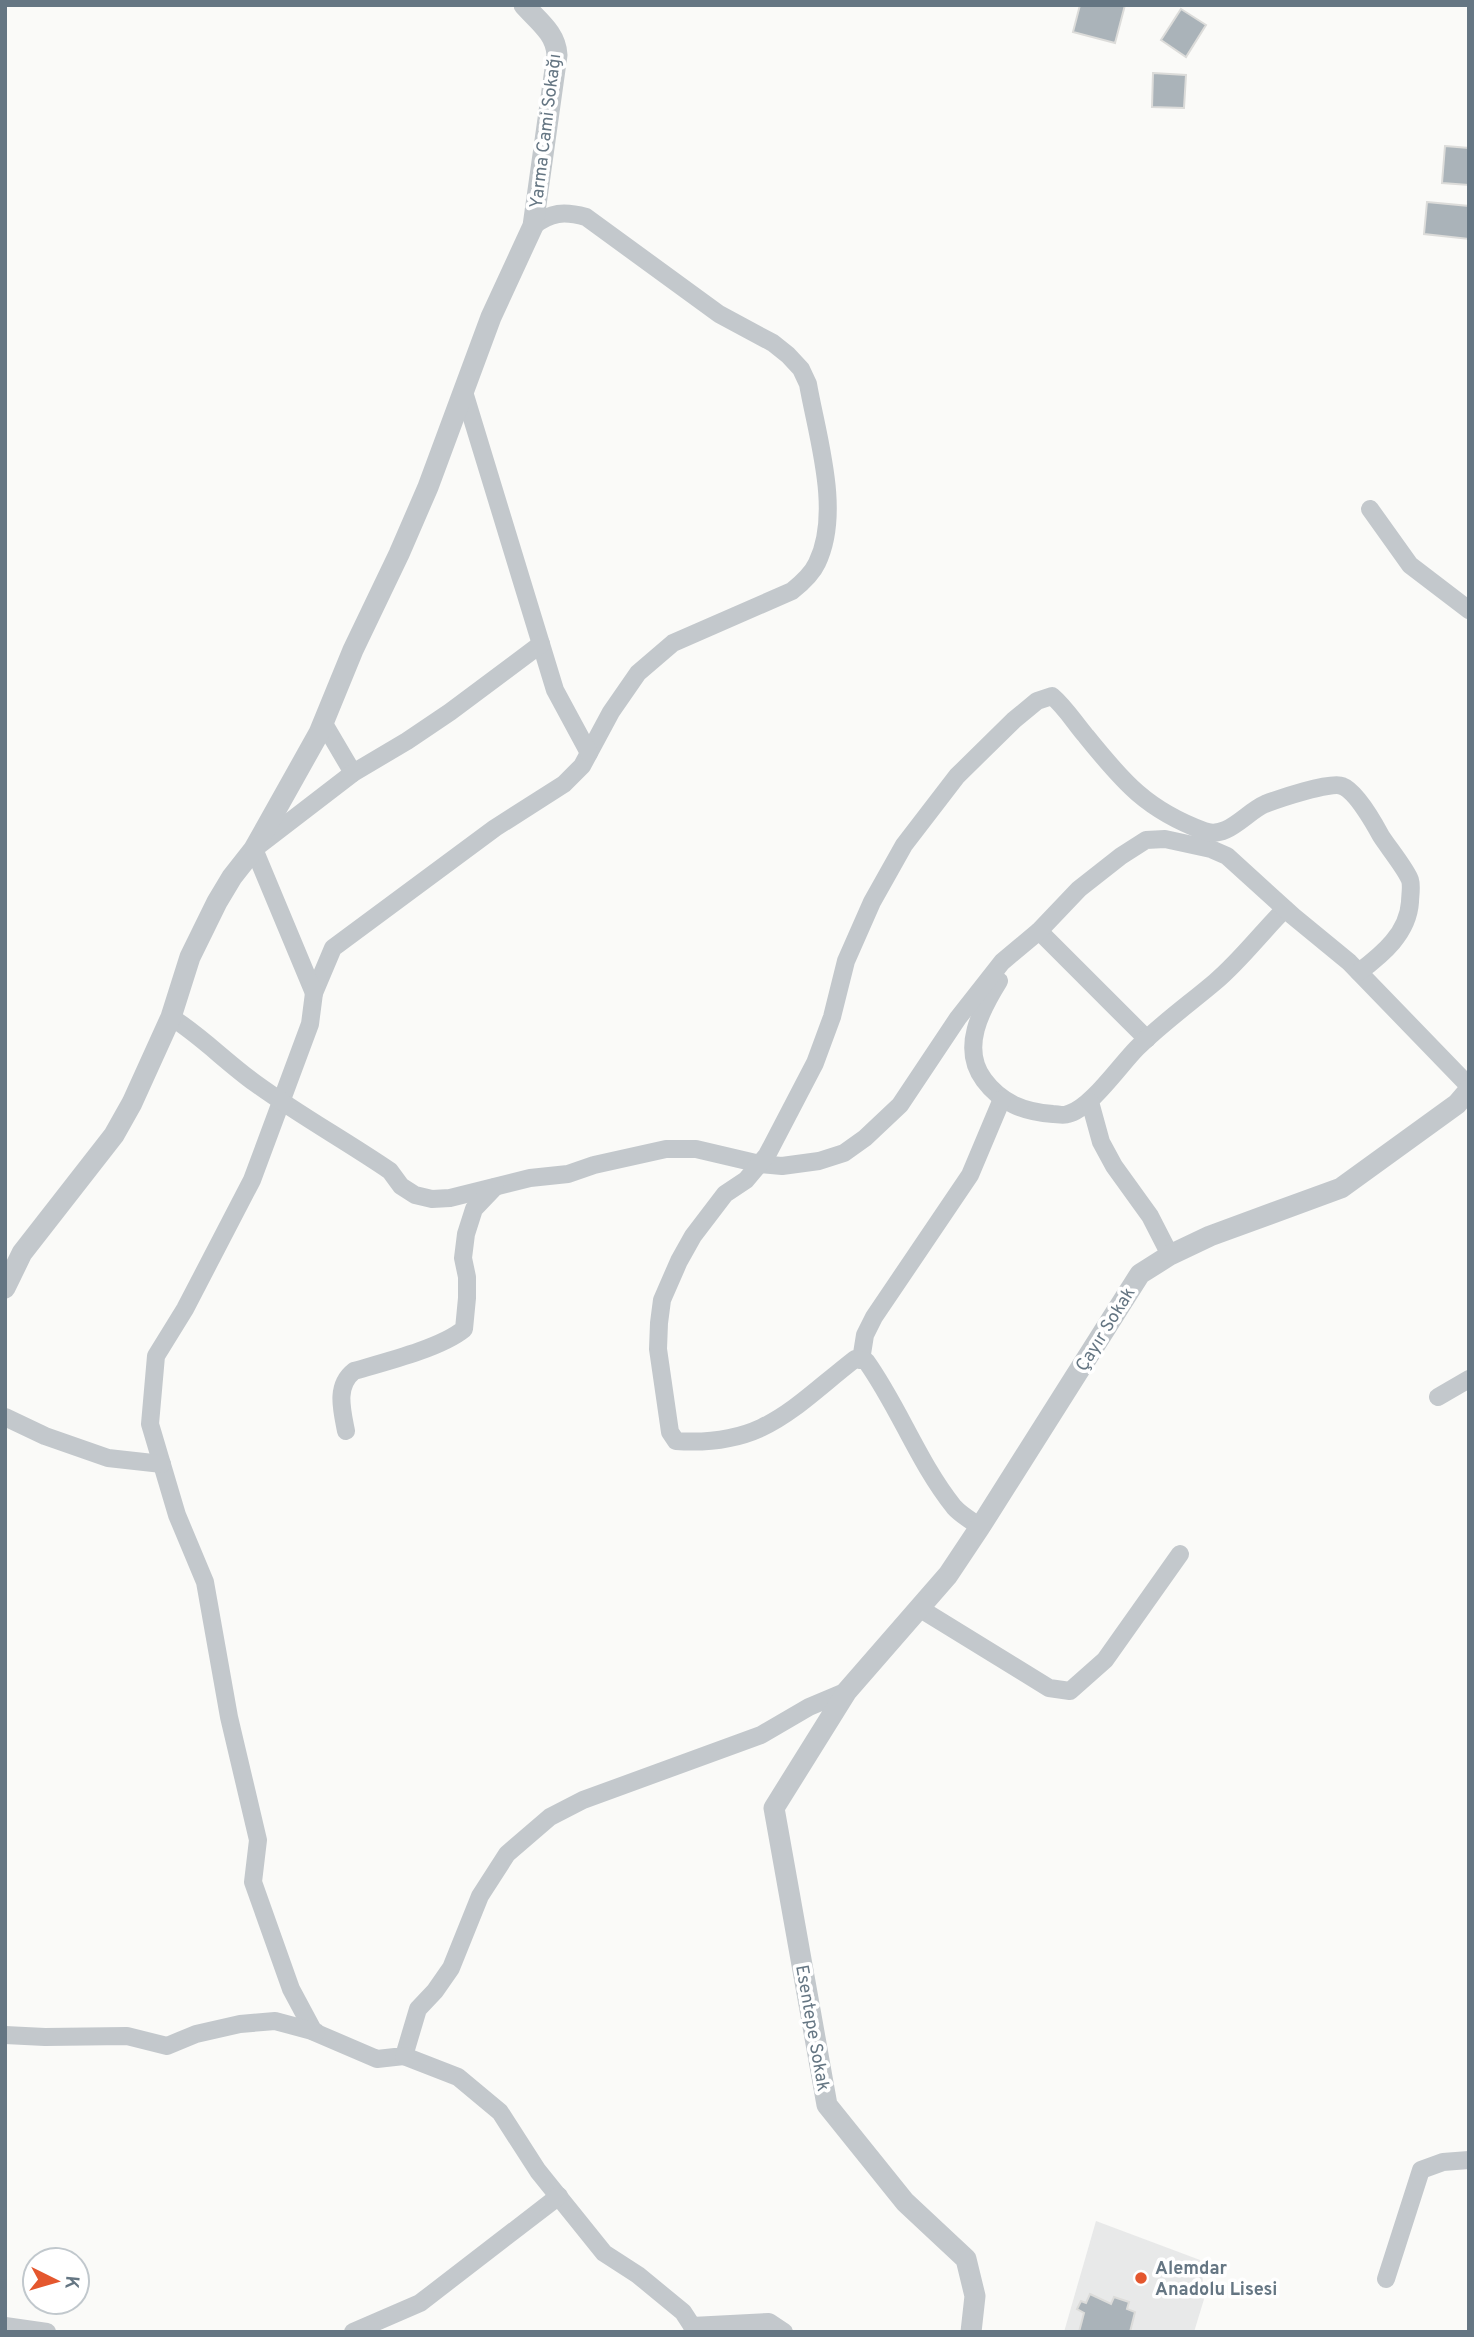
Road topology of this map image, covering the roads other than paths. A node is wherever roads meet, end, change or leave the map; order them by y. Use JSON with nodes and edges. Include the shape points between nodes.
{"nodes":[{"id":1,"x":524,"y":5,"type":"edge"},
{"id":2,"x":533,"y":226,"type":"junction"},
{"id":3,"x":464,"y":392,"type":"junction"},
{"id":4,"x":1370,"y":509,"type":"dead end"},
{"id":5,"x":1469,"y":610,"type":"edge"},
{"id":6,"x":541,"y":644,"type":"junction"},
{"id":7,"x":323,"y":722,"type":"junction"},
{"id":8,"x":589,"y":754,"type":"junction"},
{"id":9,"x":353,"y":774,"type":"junction"},
{"id":10,"x":254,"y":849,"type":"junction"},
{"id":11,"x":1285,"y":909,"type":"junction"},
{"id":12,"x":1039,"y":931,"type":"junction"},
{"id":13,"x":1021,"y":946,"type":"junction"},
{"id":14,"x":1359,"y":972,"type":"junction"},
{"id":15,"x":314,"y":993,"type":"junction"},
{"id":16,"x":171,"y":1017,"type":"junction"},
{"id":17,"x":1147,"y":1039,"type":"junction"},
{"id":18,"x":1469,"y":1088,"type":"edge"},
{"id":19,"x":1002,"y":1099,"type":"junction"},
{"id":20,"x":281,"y":1101,"type":"junction"},
{"id":21,"x":1090,"y":1102,"type":"junction"},
{"id":22,"x":760,"y":1164,"type":"junction"},
{"id":23,"x":497,"y":1184,"type":"junction"},
{"id":24,"x":1170,"y":1255,"type":"junction"},
{"id":25,"x":5,"y":1289,"type":"edge"},
{"id":26,"x":861,"y":1360,"type":"junction"},
{"id":27,"x":1469,"y":1379,"type":"edge"},
{"id":28,"x":1438,"y":1397,"type":"dead end"},
{"id":29,"x":5,"y":1418,"type":"edge"},
{"id":30,"x":346,"y":1431,"type":"dead end"},
{"id":31,"x":162,"y":1464,"type":"junction"},
{"id":32,"x":981,"y":1527,"type":"junction"},
{"id":33,"x":1180,"y":1554,"type":"dead end"},
{"id":34,"x":919,"y":1608,"type":"junction"},
{"id":35,"x":847,"y":1691,"type":"junction"},
{"id":36,"x":316,"y":2032,"type":"junction"},
{"id":37,"x":5,"y":2035,"type":"edge"},
{"id":38,"x":404,"y":2056,"type":"junction"},
{"id":39,"x":1469,"y":2160,"type":"edge"},
{"id":40,"x":559,"y":2196,"type":"junction"},
{"id":41,"x":1386,"y":2279,"type":"dead end"},
{"id":42,"x":5,"y":2326,"type":"edge"},
{"id":43,"x":694,"y":2329,"type":"edge"},
{"id":44,"x":47,"y":2332,"type":"edge"},
{"id":45,"x":353,"y":2332,"type":"edge"},
{"id":46,"x":783,"y":2332,"type":"edge"},
{"id":47,"x":971,"y":2332,"type":"edge"}],
"edges":[{"from":1,"to":2,"type":"street","name":"Yarma Cami Sokağı","via":[[552,35],[558,55]]},
{"from":2,"to":3,"type":"street","name":"Yarma Cami Sokağı","via":[[491,317]]},
{"from":2,"to":8,"type":"street","via":[[555,213],[586,217],[719,314],[788,355],[808,384],[827,486],[824,541],[805,580],[792,591],[673,643],[658,654],[638,673],[611,712]]},
{"from":3,"to":6,"type":"street"},
{"from":3,"to":7,"type":"street","name":"Yarma Cami Sokağı","via":[[404,543]]},
{"from":4,"to":5,"type":"street","via":[[1410,565]]},
{"from":6,"to":8,"type":"street","via":[[555,690]]},
{"from":6,"to":9,"type":"street","via":[[450,712]]},
{"from":7,"to":9,"type":"street"},
{"from":7,"to":10,"type":"street","name":"Yarma Cami Sokağı"},
{"from":8,"to":15,"type":"street","via":[[564,784],[495,828],[333,948]]},
{"from":9,"to":10,"type":"street"},
{"from":10,"to":15,"type":"street"},
{"from":10,"to":16,"type":"street","name":"Yarma Cami Sokağı","via":[[232,877],[190,957]]},
{"from":11,"to":12,"type":"street","via":[[1219,852],[1165,839],[1146,840],[1079,889]]},
{"from":11,"to":14,"type":"street"},
{"from":11,"to":17,"type":"street","via":[[1215,982]]},
{"from":12,"to":13,"type":"street"},
{"from":12,"to":17,"type":"street"},
{"from":13,"to":19,"type":"street","via":[[989,998],[973,1043],[975,1067]]},
{"from":13,"to":22,"type":"street","via":[[1002,962],[958,1018],[900,1105],[865,1138],[844,1153],[819,1161]]},
{"from":14,"to":18,"type":"street"},
{"from":14,"to":22,"type":"street","via":[[1401,933],[1409,910],[1411,881],[1351,793],[1341,785],[1305,792],[1266,804],[1237,824],[1209,833],[1173,819],[1131,789],[1052,696],[1037,701],[1014,720],[957,776],[904,845],[846,961],[816,1063]]},
{"from":15,"to":20,"type":"street","via":[[310,1024]]},
{"from":16,"to":20,"type":"street"},
{"from":16,"to":25,"type":"street","name":"Yarma Cami Sokağı","via":[[114,1135],[22,1253]]},
{"from":17,"to":21,"type":"street"},
{"from":18,"to":24,"type":"street","name":"Çayır Sokak","via":[[1457,1104],[1341,1188]]},
{"from":19,"to":21,"type":"street","via":[[1016,1108],[1068,1115]]},
{"from":19,"to":26,"type":"street","via":[[970,1175],[874,1317]]},
{"from":20,"to":23,"type":"street","via":[[390,1171],[415,1195],[450,1198]]},
{"from":20,"to":31,"type":"street","via":[[252,1180],[156,1356],[150,1424]]},
{"from":21,"to":24,"type":"street","via":[[1101,1142]]},
{"from":22,"to":23,"type":"street","via":[[696,1149],[666,1149],[568,1174]]},
{"from":22,"to":26,"type":"street","via":[[725,1194],[693,1236],[662,1300],[658,1349],[670,1432],[676,1441],[698,1443],[760,1430],[789,1414],[855,1359]]},
{"from":23,"to":30,"type":"street","via":[[474,1209],[466,1234],[464,1329],[439,1345],[354,1371],[345,1378],[341,1390]]},
{"from":24,"to":32,"type":"street","name":"Çayır Sokak","via":[[1140,1273]]},
{"from":26,"to":32,"type":"street","via":[[873,1371],[914,1447],[956,1509]]},
{"from":27,"to":28,"type":"street"},
{"from":29,"to":31,"type":"street","via":[[108,1458]]},
{"from":31,"to":36,"type":"street","via":[[177,1516],[205,1582],[229,1717],[258,1840],[253,1882],[292,1989]]},
{"from":32,"to":34,"type":"street","name":"Çayır Sokak"},
{"from":33,"to":34,"type":"street","via":[[1105,1660],[1070,1691],[1049,1688]]},
{"from":34,"to":35,"type":"street","name":"Çayır Sokak"},
{"from":35,"to":38,"type":"street","via":[[761,1735],[595,1795],[550,1817],[507,1854],[480,1896],[451,1968],[418,2009]]},
{"from":35,"to":47,"type":"street","name":"Esentepe Sokak","via":[[774,1808],[827,2105],[905,2202],[967,2259],[975,2296]]},
{"from":36,"to":37,"type":"street","via":[[264,2022],[196,2034],[167,2046],[127,2036]]},
{"from":36,"to":38,"type":"street","via":[[377,2059]]},
{"from":38,"to":40,"type":"street","via":[[458,2077],[500,2112]]},
{"from":39,"to":41,"type":"street","via":[[1421,2170]]},
{"from":40,"to":43,"type":"street","via":[[604,2253],[674,2304]]},
{"from":40,"to":45,"type":"street","via":[[420,2303]]},
{"from":42,"to":44,"type":"street"},
{"from":43,"to":46,"type":"street","via":[[769,2322]]}]}
